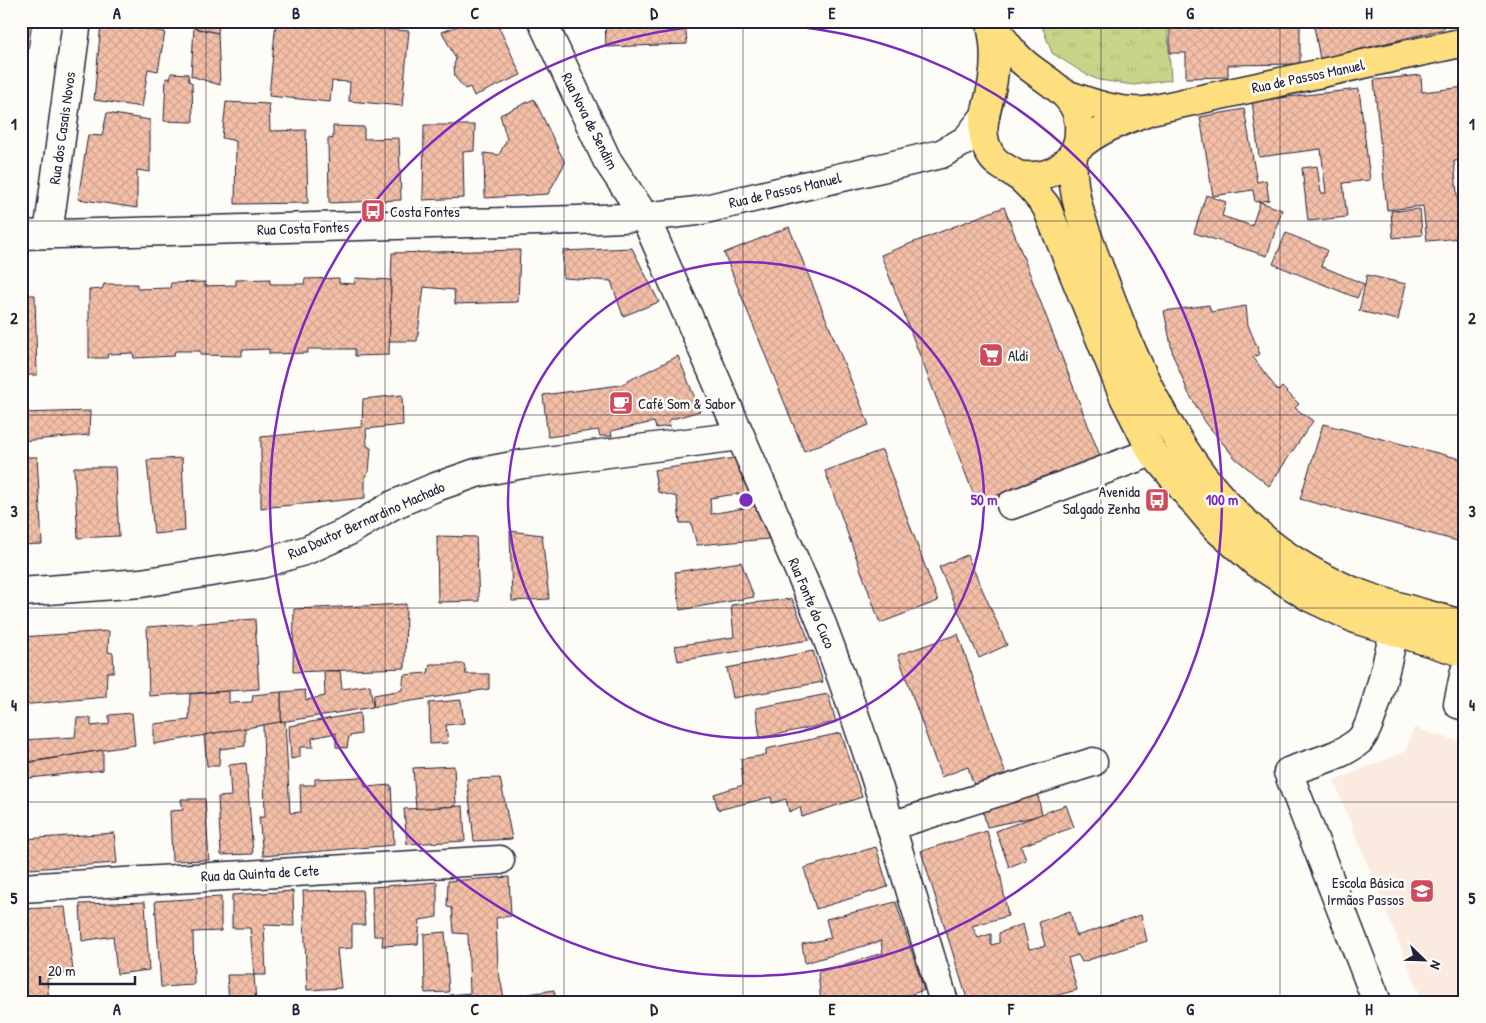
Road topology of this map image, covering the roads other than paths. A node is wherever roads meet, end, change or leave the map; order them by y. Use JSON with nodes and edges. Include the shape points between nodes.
{"nodes":[{"id":1,"x":77,"y":21,"type":"edge"},
{"id":2,"x":542,"y":21,"type":"edge"},
{"id":3,"x":991,"y":21,"type":"edge"},
{"id":4,"x":1465,"y":42,"type":"edge"},
{"id":5,"x":1060,"y":89,"type":"junction"},
{"id":6,"x":1151,"y":110,"type":"junction"},
{"id":7,"x":985,"y":113,"type":"junction"},
{"id":8,"x":1074,"y":152,"type":"junction"},
{"id":9,"x":923,"y":158,"type":"junction"},
{"id":10,"x":1009,"y":171,"type":"junction"},
{"id":11,"x":645,"y":217,"type":"junction"},
{"id":12,"x":48,"y":234,"type":"junction"},
{"id":13,"x":21,"y":235,"type":"edge"},
{"id":14,"x":1103,"y":314,"type":"junction"},
{"id":15,"x":740,"y":436,"type":"junction"},
{"id":16,"x":1152,"y":452,"type":"junction"},
{"id":17,"x":1011,"y":505,"type":"dead end"},
{"id":18,"x":21,"y":592,"type":"edge"},
{"id":19,"x":1465,"y":625,"type":"edge"},
{"id":20,"x":1394,"y":632,"type":"junction"},
{"id":21,"x":1465,"y":653,"type":"edge"},
{"id":22,"x":1465,"y":671,"type":"edge"},
{"id":23,"x":1465,"y":706,"type":"edge"},
{"id":24,"x":1094,"y":762,"type":"dead end"},
{"id":25,"x":891,"y":826,"type":"junction"},
{"id":26,"x":500,"y":860,"type":"dead end"},
{"id":27,"x":21,"y":888,"type":"edge"},
{"id":28,"x":944,"y":1002,"type":"edge"},
{"id":29,"x":1377,"y":1002,"type":"edge"}],
"edges":[{"from":1,"to":12,"type":"street","name":"Rua dos Casais Novos"},
{"from":2,"to":11,"type":"street","name":"Rua Nova de Sendim","via":[[607,160]]},
{"from":3,"to":5,"type":"main road","via":[[1021,60]]},
{"from":3,"to":7,"type":"main road","via":[[995,57]]},
{"from":4,"to":6,"type":"main road","name":"Rua de Passos Manuel"},
{"from":5,"to":6,"type":"main road","name":"Rua de Passos Manuel","via":[[1113,108],[1133,112]]},
{"from":5,"to":7,"type":"main road","via":[[1038,80],[1022,80],[1007,85],[994,96]]},
{"from":5,"to":8,"type":"main road","via":[[1076,107],[1080,123]]},
{"from":6,"to":8,"type":"main road","name":"Rua de Passos Manuel","via":[[1107,128]]},
{"from":7,"to":9,"type":"street","name":"Rua de Passos Manuel","via":[[966,140],[954,148]]},
{"from":7,"to":10,"type":"main road","via":[[982,125],[984,141],[991,156]]},
{"from":8,"to":10,"type":"main road","via":[[1062,166],[1048,174],[1032,177]]},
{"from":8,"to":14,"type":"main road","via":[[1072,182]]},
{"from":9,"to":10,"type":"street","name":"Rua de Passos Manuel","via":[[963,155]]},
{"from":9,"to":11,"type":"street","name":"Rua de Passos Manuel","via":[[697,211]]},
{"from":10,"to":14,"type":"main road","via":[[1031,187],[1046,206]]},
{"from":11,"to":12,"type":"street","name":"Rua Costa Fontes"},
{"from":11,"to":15,"type":"street","name":"Rua Fonte do Cuco"},
{"from":12,"to":13,"type":"street","name":"Rua Costa Fontes"},
{"from":14,"to":16,"type":"main road","via":[[1124,397]]},
{"from":14,"to":19,"type":"main road","via":[[1172,434],[1206,481],[1270,544],[1308,568],[1362,595]]},
{"from":15,"to":18,"type":"street","name":"Rua Doutor Bernardino Machado","via":[[476,473],[393,505],[349,531],[307,550],[261,564],[141,582]]},
{"from":15,"to":25,"type":"street","name":"Rua Fonte do Cuco","via":[[841,673]]},
{"from":16,"to":17,"type":"street"},
{"from":16,"to":20,"type":"main road","via":[[1216,528],[1256,563],[1309,597],[1358,620]]},
{"from":20,"to":21,"type":"main road"},
{"from":20,"to":29,"type":"street","via":[[1370,721],[1360,741],[1341,752],[1288,772]]},
{"from":22,"to":23,"type":"street","via":[[1458,704]]},
{"from":24,"to":25,"type":"street"},
{"from":25,"to":28,"type":"street","name":"Rua Fonte do Cuco"},
{"from":26,"to":27,"type":"street","name":"Rua da Quinta de Cete"}]}
